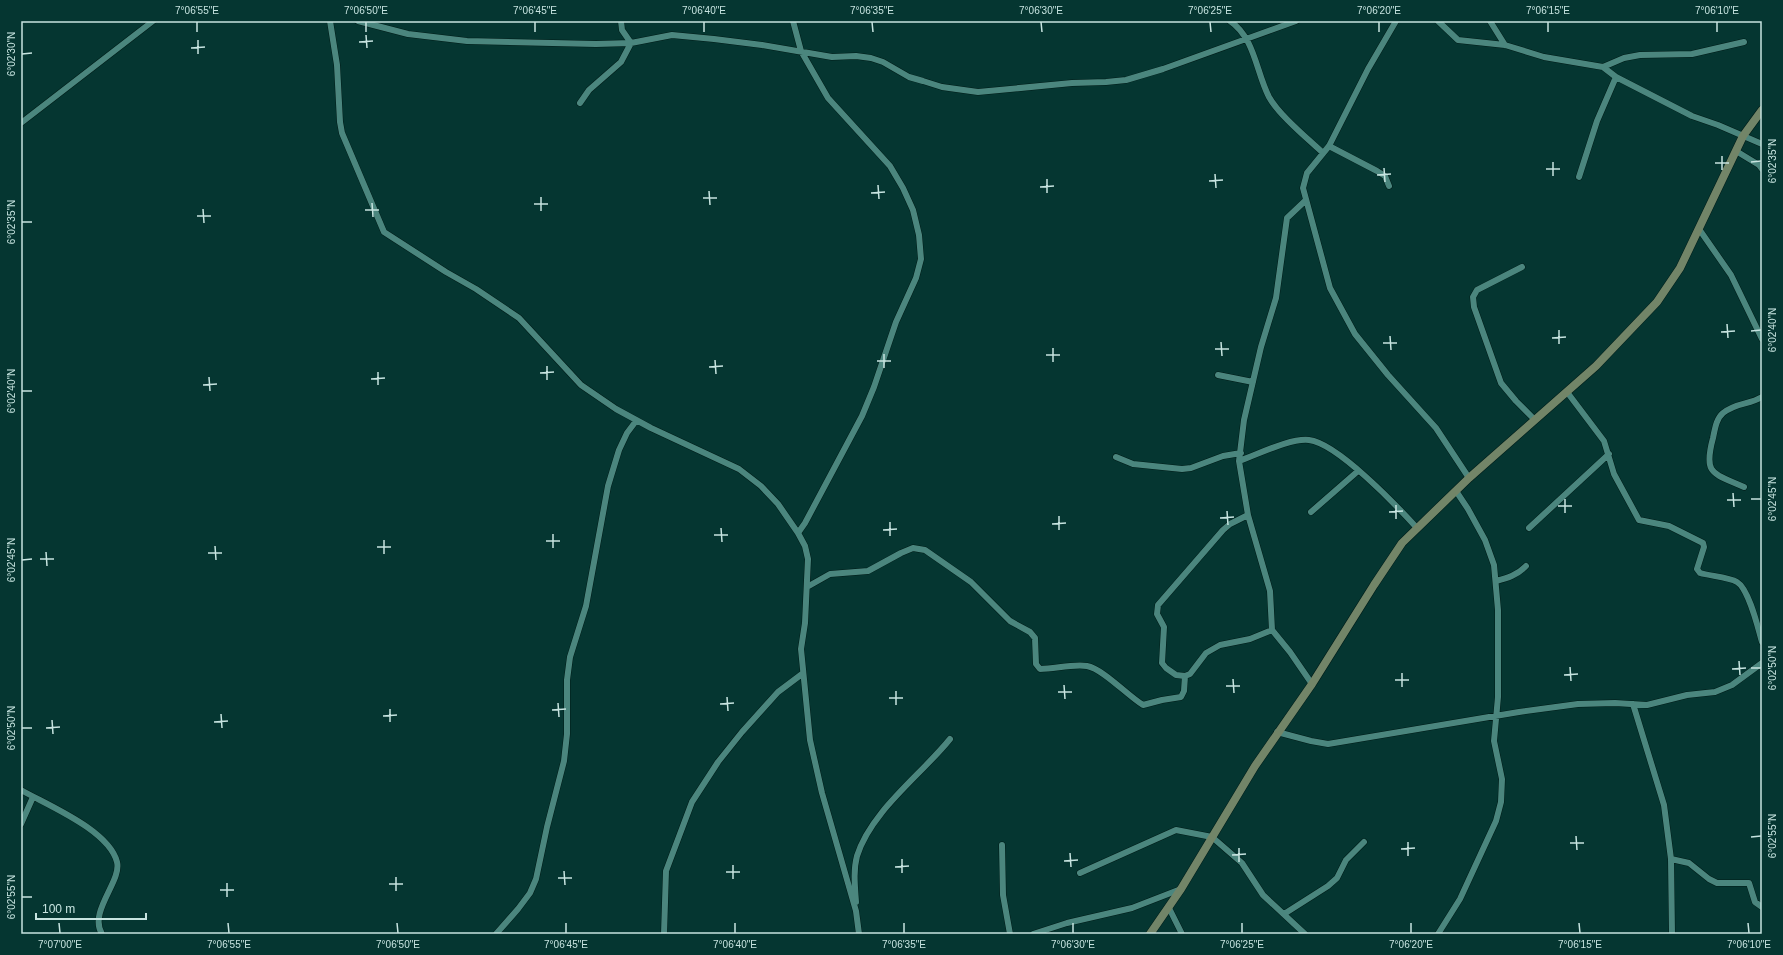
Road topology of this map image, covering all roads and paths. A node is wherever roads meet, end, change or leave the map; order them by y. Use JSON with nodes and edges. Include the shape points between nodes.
{"nodes":[{"id":1,"x":153,"y":21,"type":"edge"},
{"id":2,"x":330,"y":21,"type":"edge"},
{"id":3,"x":358,"y":21,"type":"edge"},
{"id":4,"x":621,"y":21,"type":"edge"},
{"id":5,"x":793,"y":21,"type":"edge"},
{"id":6,"x":1230,"y":21,"type":"edge"},
{"id":7,"x":1296,"y":21,"type":"edge"},
{"id":8,"x":1396,"y":21,"type":"edge"},
{"id":9,"x":1438,"y":21,"type":"edge"},
{"id":10,"x":1490,"y":21,"type":"edge"},
{"id":11,"x":1247,"y":38,"type":"junction"},
{"id":12,"x":1744,"y":42,"type":"dead end"},
{"id":13,"x":631,"y":43,"type":"junction"},
{"id":14,"x":1505,"y":45,"type":"junction"},
{"id":15,"x":801,"y":51,"type":"junction"},
{"id":16,"x":1604,"y":67,"type":"junction"},
{"id":17,"x":1616,"y":78,"type":"junction"},
{"id":18,"x":580,"y":103,"type":"dead end"},
{"id":19,"x":1762,"y":110,"type":"edge"},
{"id":20,"x":21,"y":123,"type":"edge"},
{"id":21,"x":1743,"y":136,"type":"junction"},
{"id":22,"x":1762,"y":144,"type":"edge"},
{"id":23,"x":1329,"y":146,"type":"junction"},
{"id":24,"x":1736,"y":151,"type":"junction"},
{"id":25,"x":1323,"y":153,"type":"junction"},
{"id":26,"x":1762,"y":169,"type":"edge"},
{"id":27,"x":1579,"y":177,"type":"dead end"},
{"id":28,"x":1389,"y":186,"type":"dead end"},
{"id":29,"x":1306,"y":200,"type":"junction"},
{"id":30,"x":1699,"y":229,"type":"junction"},
{"id":31,"x":1522,"y":267,"type":"dead end"},
{"id":32,"x":1762,"y":339,"type":"edge"},
{"id":33,"x":1218,"y":375,"type":"dead end"},
{"id":34,"x":1253,"y":382,"type":"junction"},
{"id":35,"x":1567,"y":392,"type":"junction"},
{"id":36,"x":1762,"y":397,"type":"edge"},
{"id":37,"x":1535,"y":420,"type":"junction"},
{"id":38,"x":636,"y":421,"type":"junction"},
{"id":39,"x":1241,"y":453,"type":"junction"},
{"id":40,"x":1609,"y":454,"type":"junction"},
{"id":41,"x":1116,"y":457,"type":"dead end"},
{"id":42,"x":1239,"y":461,"type":"junction"},
{"id":43,"x":1358,"y":471,"type":"junction"},
{"id":44,"x":1469,"y":478,"type":"junction"},
{"id":45,"x":1744,"y":487,"type":"dead end"},
{"id":46,"x":1456,"y":491,"type":"junction"},
{"id":47,"x":1311,"y":512,"type":"dead end"},
{"id":48,"x":1248,"y":515,"type":"junction"},
{"id":49,"x":1417,"y":528,"type":"junction"},
{"id":50,"x":1529,"y":528,"type":"dead end"},
{"id":51,"x":798,"y":532,"type":"junction"},
{"id":52,"x":1526,"y":566,"type":"dead end"},
{"id":53,"x":1496,"y":581,"type":"junction"},
{"id":54,"x":806,"y":587,"type":"junction"},
{"id":55,"x":1272,"y":630,"type":"junction"},
{"id":56,"x":1762,"y":642,"type":"edge"},
{"id":57,"x":1762,"y":663,"type":"edge"},
{"id":58,"x":802,"y":674,"type":"junction"},
{"id":59,"x":1185,"y":676,"type":"junction"},
{"id":60,"x":1312,"y":684,"type":"junction"},
{"id":61,"x":1632,"y":704,"type":"junction"},
{"id":62,"x":1496,"y":717,"type":"junction"},
{"id":63,"x":1277,"y":732,"type":"junction"},
{"id":64,"x":950,"y":739,"type":"dead end"},
{"id":65,"x":21,"y":790,"type":"edge"},
{"id":66,"x":33,"y":797,"type":"junction"},
{"id":67,"x":21,"y":824,"type":"edge"},
{"id":68,"x":1212,"y":837,"type":"junction"},
{"id":69,"x":1364,"y":842,"type":"dead end"},
{"id":70,"x":1002,"y":845,"type":"dead end"},
{"id":71,"x":1672,"y":858,"type":"junction"},
{"id":72,"x":1080,"y":873,"type":"dead end"},
{"id":73,"x":1181,"y":889,"type":"junction"},
{"id":74,"x":1762,"y":907,"type":"edge"},
{"id":75,"x":1169,"y":908,"type":"junction"},
{"id":76,"x":856,"y":911,"type":"junction"},
{"id":77,"x":1284,"y":914,"type":"junction"},
{"id":78,"x":102,"y":934,"type":"edge"},
{"id":79,"x":496,"y":934,"type":"edge"},
{"id":80,"x":664,"y":934,"type":"edge"},
{"id":81,"x":859,"y":934,"type":"edge"},
{"id":82,"x":1010,"y":934,"type":"edge"},
{"id":83,"x":1033,"y":934,"type":"edge"},
{"id":84,"x":1150,"y":934,"type":"edge"},
{"id":85,"x":1182,"y":934,"type":"edge"},
{"id":86,"x":1305,"y":934,"type":"edge"},
{"id":87,"x":1438,"y":934,"type":"edge"},
{"id":88,"x":1672,"y":934,"type":"edge"}],
"edges":[{"from":1,"to":20,"type":"street"},
{"from":2,"to":38,"type":"street","via":[[337,65],[342,133],[384,232],[519,318],[582,385]]},
{"from":3,"to":13,"type":"street","via":[[408,34],[467,41]]},
{"from":4,"to":13,"type":"street","via":[[622,30]]},
{"from":5,"to":15,"type":"street"},
{"from":6,"to":11,"type":"street"},
{"from":7,"to":11,"type":"street"},
{"from":8,"to":23,"type":"street","via":[[1368,69]]},
{"from":9,"to":14,"type":"street","via":[[1458,40]]},
{"from":10,"to":14,"type":"street"},
{"from":11,"to":15,"type":"street","via":[[1126,80],[978,92],[923,82],[871,58]]},
{"from":11,"to":25,"type":"street","via":[[1275,106]]},
{"from":12,"to":16,"type":"street","via":[[1692,54],[1640,55],[1624,58]]},
{"from":13,"to":15,"type":"street","via":[[672,35]]},
{"from":13,"to":18,"type":"street","via":[[621,62],[589,90]]},
{"from":14,"to":16,"type":"street","via":[[1544,56]]},
{"from":15,"to":51,"type":"street","via":[[828,98],[890,166],[903,188],[918,228],[921,259],[916,278],[896,322],[862,416],[809,517]]},
{"from":16,"to":17,"type":"street"},
{"from":17,"to":21,"type":"street","via":[[1692,116]]},
{"from":17,"to":27,"type":"street","via":[[1597,122]]},
{"from":19,"to":21,"type":"main road"},
{"from":21,"to":22,"type":"street"},
{"from":21,"to":24,"type":"main road"},
{"from":23,"to":25,"type":"street"},
{"from":23,"to":28,"type":"street","via":[[1386,176]]},
{"from":24,"to":26,"type":"street"},
{"from":24,"to":30,"type":"main road"},
{"from":25,"to":29,"type":"street","via":[[1307,173],[1303,188]]},
{"from":29,"to":34,"type":"street","via":[[1288,218],[1276,298]]},
{"from":29,"to":44,"type":"street","via":[[1330,288],[1355,334],[1436,428]]},
{"from":30,"to":32,"type":"street","via":[[1731,275]]},
{"from":30,"to":35,"type":"main road","via":[[1680,268],[1657,302],[1596,366]]},
{"from":31,"to":37,"type":"street","via":[[1476,290],[1473,297],[1474,308],[1501,383]]},
{"from":33,"to":34,"type":"street"},
{"from":34,"to":39,"type":"street","via":[[1244,420]]},
{"from":35,"to":37,"type":"main road"},
{"from":35,"to":40,"type":"street","via":[[1604,441]]},
{"from":36,"to":45,"type":"street","via":[[1756,401],[1737,404],[1718,418],[1709,452],[1710,468],[1716,474]]},
{"from":37,"to":44,"type":"main road"},
{"from":38,"to":51,"type":"street","via":[[739,469],[766,490]]},
{"from":38,"to":79,"type":"street","via":[[619,450],[610,479],[586,606],[570,657],[564,762],[536,879],[518,910]]},
{"from":39,"to":41,"type":"street","via":[[1182,469],[1133,464]]},
{"from":39,"to":42,"type":"street"},
{"from":40,"to":50,"type":"street"},
{"from":40,"to":56,"type":"street","via":[[1614,474],[1639,520],[1669,526],[1698,539],[1704,543],[1697,568],[1700,573],[1737,582],[1743,588],[1753,610]]},
{"from":42,"to":43,"type":"street","via":[[1286,443],[1308,440],[1323,444],[1338,453]]},
{"from":42,"to":48,"type":"street"},
{"from":43,"to":47,"type":"street"},
{"from":43,"to":49,"type":"street"},
{"from":44,"to":46,"type":"main road"},
{"from":46,"to":49,"type":"main road"},
{"from":46,"to":53,"type":"street","via":[[1485,540],[1494,565]]},
{"from":48,"to":55,"type":"street","via":[[1270,591]]},
{"from":48,"to":59,"type":"street","via":[[1223,530],[1158,606],[1157,614],[1164,627],[1162,663],[1176,675]]},
{"from":49,"to":60,"type":"main road","via":[[1402,543],[1374,584]]},
{"from":51,"to":54,"type":"street","via":[[808,559]]},
{"from":52,"to":53,"type":"street","via":[[1519,573]]},
{"from":53,"to":62,"type":"street"},
{"from":54,"to":58,"type":"street","via":[[801,649]]},
{"from":54,"to":59,"type":"street","via":[[830,574],[868,571],[913,548],[925,550],[971,582],[1010,621],[1030,632],[1035,638],[1036,664],[1040,669],[1089,666],[1116,683],[1143,705],[1181,697]]},
{"from":55,"to":59,"type":"street","via":[[1250,639],[1220,645],[1206,653],[1190,674]]},
{"from":55,"to":60,"type":"street"},
{"from":57,"to":61,"type":"street","via":[[1732,685],[1715,692],[1687,695],[1647,705]]},
{"from":58,"to":76,"type":"street","via":[[816,770]]},
{"from":58,"to":80,"type":"street","via":[[778,692],[742,732],[718,762],[692,802],[666,871]]},
{"from":60,"to":63,"type":"main road"},
{"from":61,"to":62,"type":"street","via":[[1578,704]]},
{"from":61,"to":71,"type":"street","via":[[1664,805]]},
{"from":62,"to":63,"type":"street","via":[[1328,744]]},
{"from":62,"to":87,"type":"street","via":[[1494,741],[1502,779],[1501,802],[1496,821],[1460,899]]},
{"from":63,"to":68,"type":"main road"},
{"from":64,"to":76,"type":"street","via":[[883,812],[862,844],[855,871]]},
{"from":65,"to":66,"type":"street"},
{"from":66,"to":67,"type":"street"},
{"from":66,"to":78,"type":"street","via":[[92,830],[117,861],[116,872],[99,921]]},
{"from":68,"to":72,"type":"street","via":[[1176,830]]},
{"from":68,"to":73,"type":"main road"},
{"from":68,"to":77,"type":"street","via":[[1242,863],[1263,896]]},
{"from":69,"to":77,"type":"street","via":[[1346,860],[1337,878]]},
{"from":70,"to":82,"type":"street","via":[[1004,895]]},
{"from":71,"to":74,"type":"street","via":[[1689,863],[1717,883],[1749,883],[1755,902]]},
{"from":71,"to":88,"type":"street"},
{"from":73,"to":75,"type":"main road"},
{"from":73,"to":83,"type":"street","via":[[1132,908],[1067,923]]},
{"from":75,"to":84,"type":"main road"},
{"from":75,"to":85,"type":"street"},
{"from":76,"to":81,"type":"street"},
{"from":77,"to":86,"type":"street"}]}
